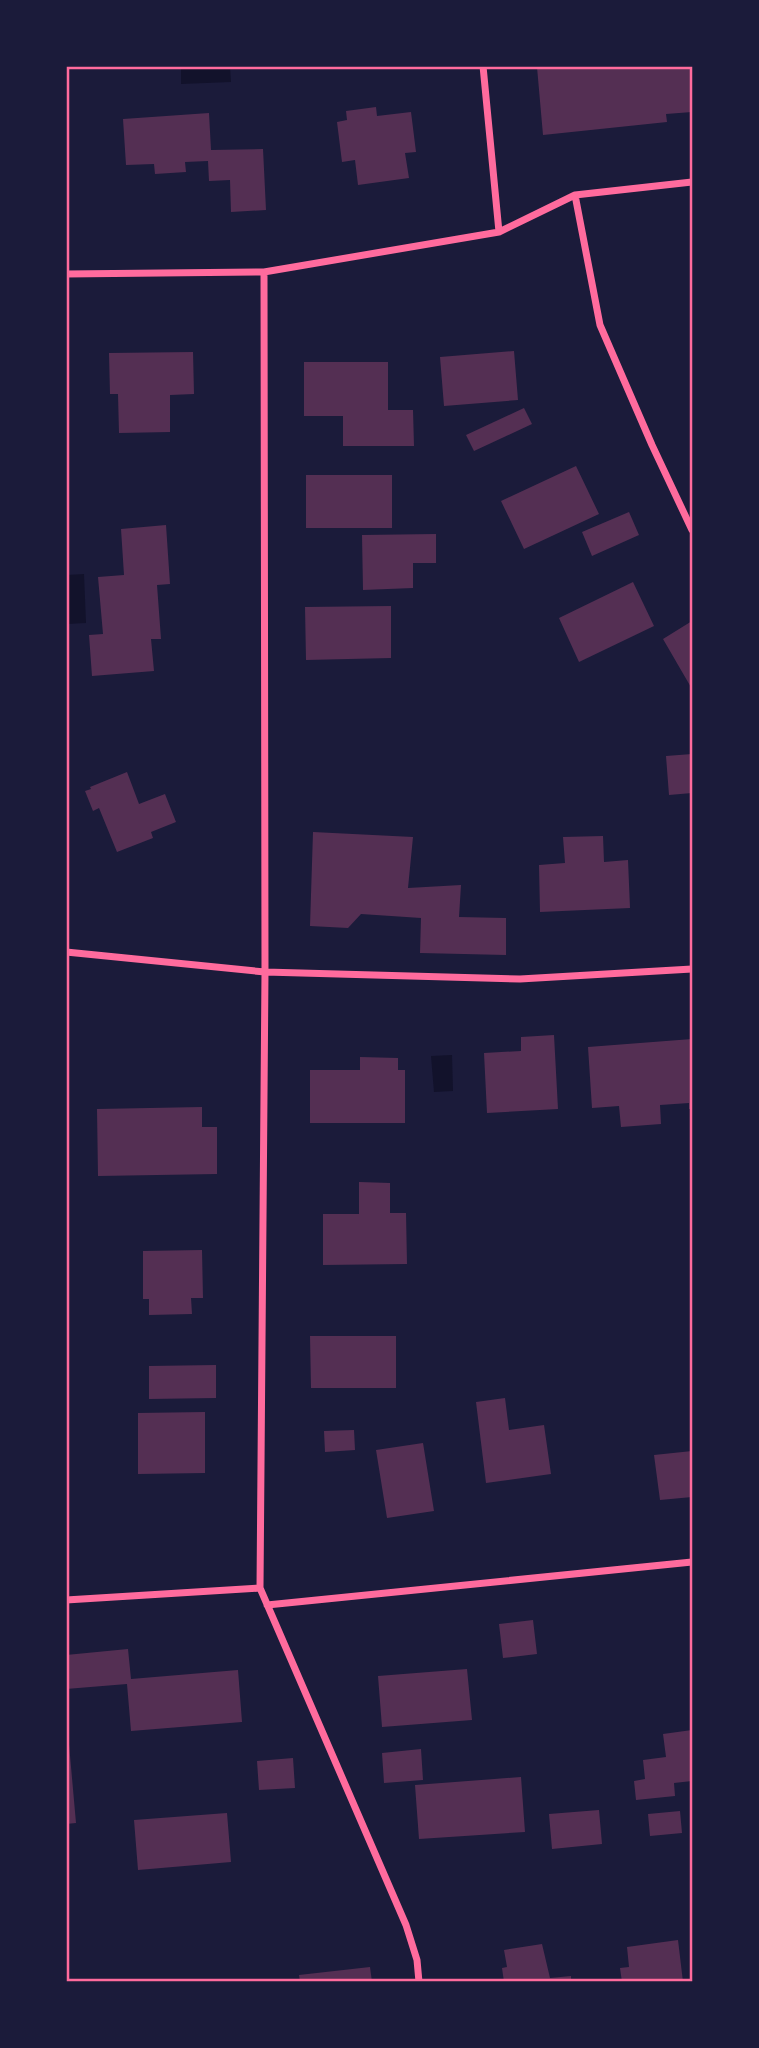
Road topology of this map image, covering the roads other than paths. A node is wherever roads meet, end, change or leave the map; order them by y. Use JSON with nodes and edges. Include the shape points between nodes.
{"nodes":[{"id":1,"x":483,"y":66,"type":"edge"},
{"id":2,"x":692,"y":182,"type":"edge"},
{"id":3,"x":575,"y":195,"type":"junction"},
{"id":4,"x":499,"y":232,"type":"junction"},
{"id":5,"x":264,"y":272,"type":"junction"},
{"id":6,"x":66,"y":274,"type":"edge"},
{"id":7,"x":692,"y":530,"type":"edge"},
{"id":8,"x":66,"y":952,"type":"edge"},
{"id":9,"x":692,"y":969,"type":"edge"},
{"id":10,"x":264,"y":972,"type":"junction"},
{"id":11,"x":692,"y":1562,"type":"edge"},
{"id":12,"x":260,"y":1588,"type":"junction"},
{"id":13,"x":66,"y":1601,"type":"edge"},
{"id":14,"x":267,"y":1605,"type":"junction"},
{"id":15,"x":419,"y":1982,"type":"edge"}],
"edges":[{"from":1,"to":4,"type":"street"},
{"from":2,"to":3,"type":"street"},
{"from":3,"to":4,"type":"street"},
{"from":3,"to":7,"type":"street","via":[[600,325]]},
{"from":4,"to":5,"type":"street"},
{"from":5,"to":6,"type":"street"},
{"from":5,"to":10,"type":"street"},
{"from":8,"to":10,"type":"street"},
{"from":9,"to":10,"type":"street","via":[[520,979]]},
{"from":10,"to":12,"type":"street"},
{"from":11,"to":14,"type":"street"},
{"from":12,"to":13,"type":"street"},
{"from":12,"to":14,"type":"street"},
{"from":14,"to":15,"type":"street","via":[[406,1926]]}]}
